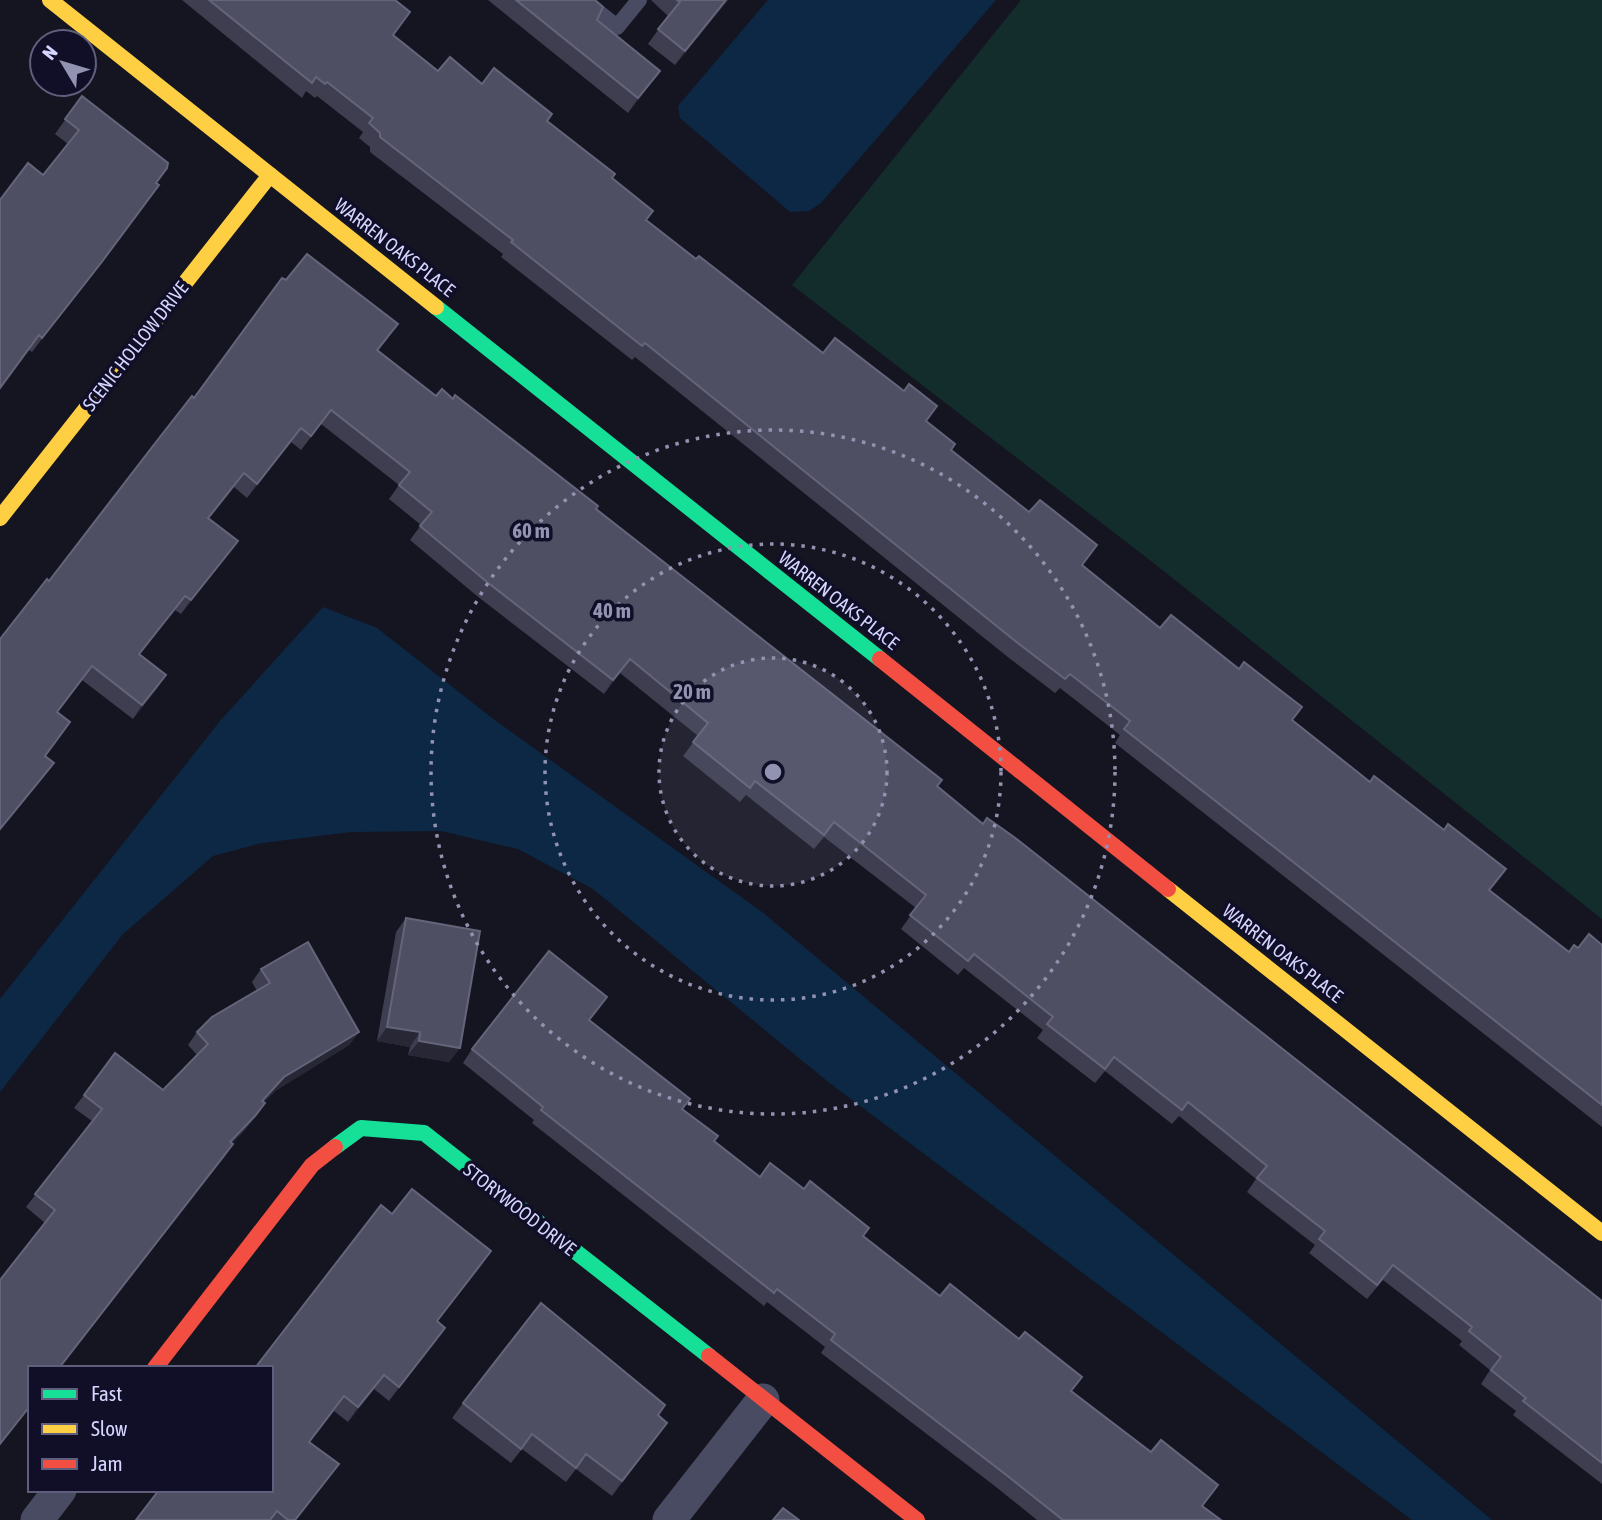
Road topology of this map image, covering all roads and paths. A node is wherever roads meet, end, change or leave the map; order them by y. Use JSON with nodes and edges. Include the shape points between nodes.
{"nodes":[{"id":1,"x":50,"y":0,"type":"edge"},
{"id":2,"x":583,"y":0,"type":"edge"},
{"id":3,"x":639,"y":0,"type":"edge"},
{"id":4,"x":270,"y":175,"type":"junction"},
{"id":5,"x":0,"y":518,"type":"edge"},
{"id":6,"x":1602,"y":1233,"type":"edge"},
{"id":7,"x":157,"y":1366,"type":"edge"},
{"id":8,"x":762,"y":1400,"type":"junction"},
{"id":9,"x":58,"y":1492,"type":"edge"},
{"id":10,"x":37,"y":1520,"type":"edge"},
{"id":11,"x":668,"y":1520,"type":"edge"},
{"id":12,"x":917,"y":1520,"type":"edge"}],
"edges":[{"from":1,"to":4,"type":"street","name":"WARREN OAKS PLACE"},
{"from":2,"to":3,"type":"lane","via":[[617,27]]},
{"from":4,"to":5,"type":"street","name":"SCENIC HOLLOW DRIVE"},
{"from":4,"to":6,"type":"street","name":"WARREN OAKS PLACE"},
{"from":7,"to":8,"type":"street","name":"STORYWOOD DRIVE","via":[[312,1165],[362,1128],[424,1133]]},
{"from":8,"to":11,"type":"street"},
{"from":8,"to":12,"type":"street","name":"STORYWOOD DRIVE"},
{"from":9,"to":10,"type":"street"}]}
